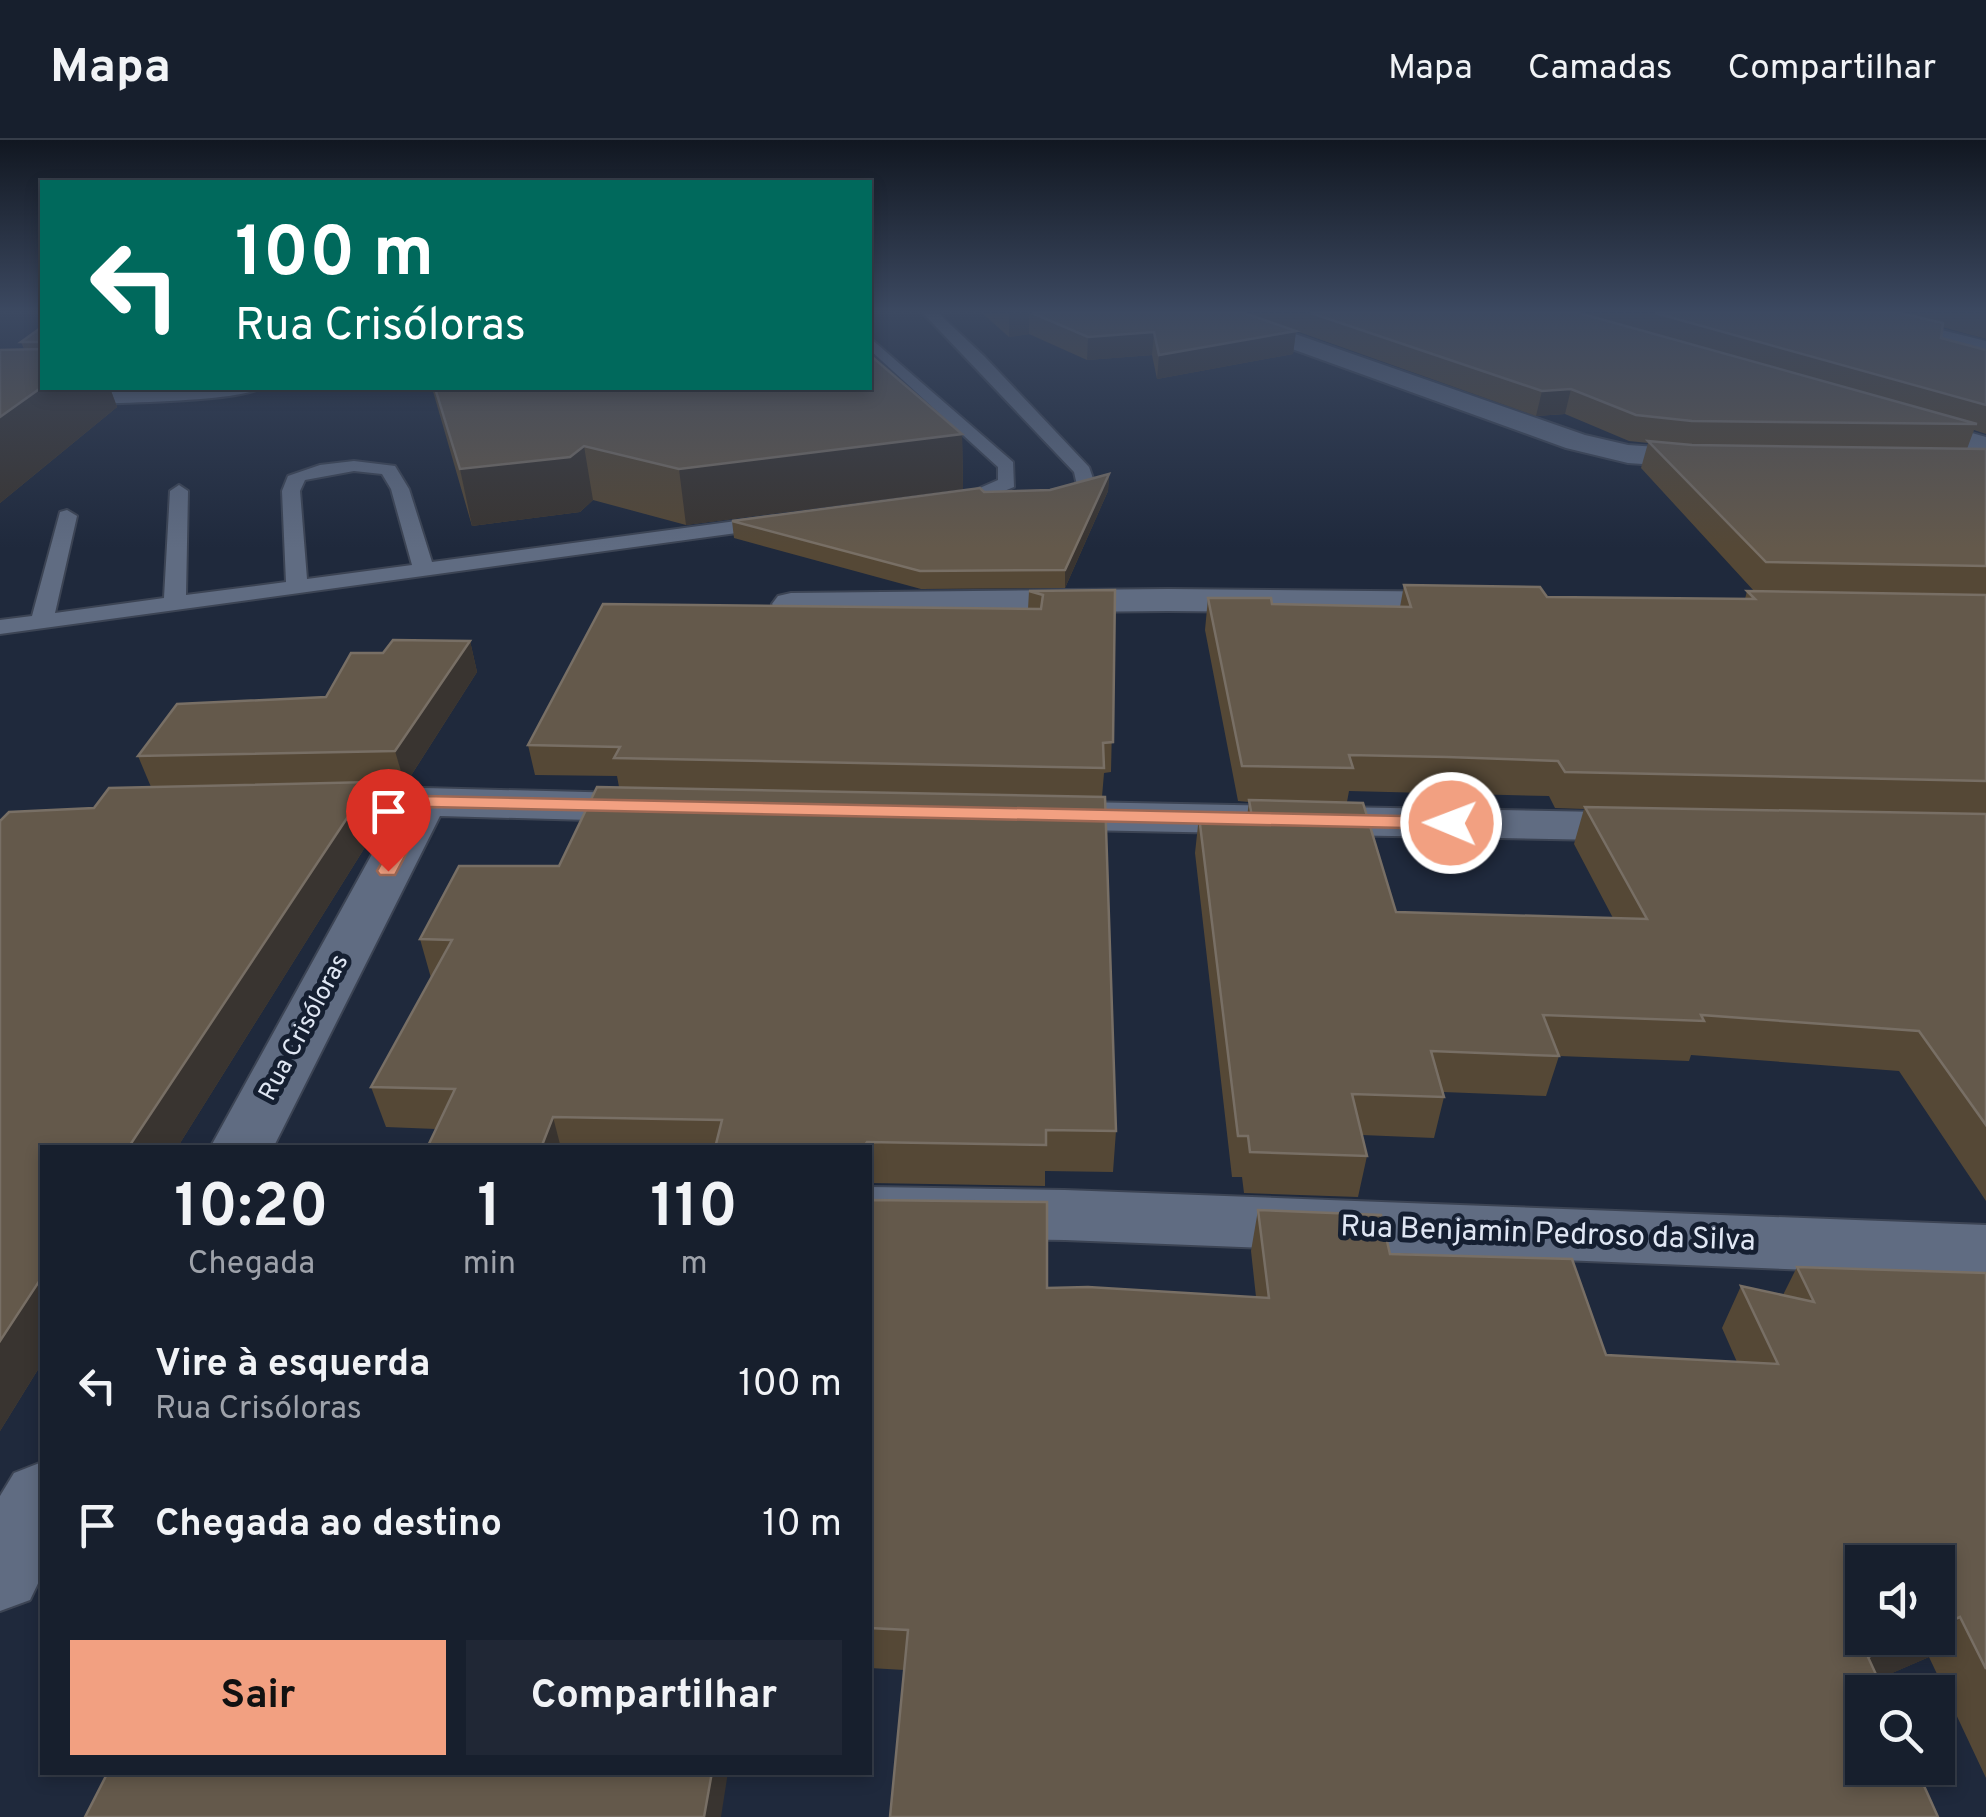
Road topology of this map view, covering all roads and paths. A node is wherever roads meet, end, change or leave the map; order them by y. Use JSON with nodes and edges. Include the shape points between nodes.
{"nodes":[{"id":1,"x":224,"y":391,"type":"edge"},
{"id":2,"x":924,"y":391,"type":"edge"},
{"id":3,"x":1009,"y":391,"type":"edge"},
{"id":4,"x":1434,"y":391,"type":"edge"},
{"id":5,"x":0,"y":400,"type":"edge"},
{"id":6,"x":1872,"y":412,"type":"edge"},
{"id":7,"x":1986,"y":446,"type":"edge"},
{"id":8,"x":1741,"y":460,"type":"edge"},
{"id":9,"x":1948,"y":464,"type":"edge"},
{"id":10,"x":1986,"y":464,"type":"edge"},
{"id":11,"x":179,"y":491,"type":"dead end"},
{"id":12,"x":977,"y":496,"type":"junction"},
{"id":13,"x":921,"y":503,"type":"edge"},
{"id":14,"x":67,"y":516,"type":"dead end"},
{"id":15,"x":788,"y":520,"type":"edge"},
{"id":16,"x":424,"y":569,"type":"junction"},
{"id":17,"x":297,"y":586,"type":"junction"},
{"id":18,"x":175,"y":603,"type":"junction"},
{"id":19,"x":791,"y":604,"type":"edge"},
{"id":20,"x":1501,"y":604,"type":"edge"},
{"id":21,"x":42,"y":621,"type":"junction"},
{"id":22,"x":0,"y":626,"type":"edge"},
{"id":23,"x":424,"y":802,"type":"junction"},
{"id":24,"x":266,"y":804,"type":"edge"},
{"id":25,"x":708,"y":809,"type":"edge"},
{"id":26,"x":981,"y":814,"type":"edge"},
{"id":27,"x":1689,"y":828,"type":"edge"},
{"id":28,"x":243,"y":1145,"type":"edge"},
{"id":29,"x":872,"y":1212,"type":"edge"},
{"id":30,"x":1986,"y":1251,"type":"edge"},
{"id":31,"x":40,"y":1502,"type":"edge"},
{"id":32,"x":0,"y":1572,"type":"edge"}],
"edges":[{"from":1,"to":5,"type":"lane"},
{"from":2,"to":12,"type":"lane","via":[[1007,466],[1007,483]]},
{"from":3,"to":12,"type":"lane","via":[[1083,472],[1088,488]]},
{"from":4,"to":8,"type":"street","via":[[1628,454]]},
{"from":6,"to":7,"type":"street"},
{"from":9,"to":10,"type":"street"},
{"from":11,"to":18,"type":"lane"},
{"from":12,"to":13,"type":"lane"},
{"from":14,"to":21,"type":"lane"},
{"from":15,"to":16,"type":"lane"},
{"from":16,"to":17,"type":"lane"},
{"from":16,"to":17,"type":"lane","via":[[389,470],[325,468],[298,476],[291,490]]},
{"from":17,"to":18,"type":"lane"},
{"from":18,"to":21,"type":"lane"},
{"from":19,"to":20,"type":"street"},
{"from":21,"to":22,"type":"lane"},
{"from":23,"to":24,"type":"street"},
{"from":23,"to":25,"type":"street"},
{"from":23,"to":28,"type":"street","name":"Rua Crisóloras"},
{"from":26,"to":27,"type":"street"},
{"from":29,"to":30,"type":"street","name":"Rua Benjamin Pedroso da Silva"},
{"from":31,"to":32,"type":"street"}]}
